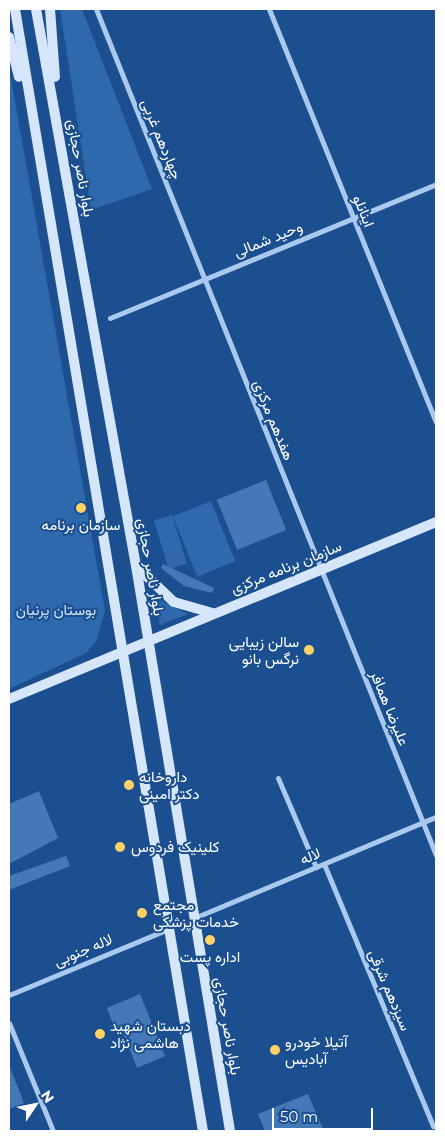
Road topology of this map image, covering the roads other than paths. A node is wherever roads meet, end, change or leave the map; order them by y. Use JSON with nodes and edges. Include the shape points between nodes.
{"nodes":[{"id":1,"x":15,"y":9,"type":"edge"},
{"id":2,"x":36,"y":9,"type":"edge"},
{"id":3,"x":50,"y":9,"type":"edge"},
{"id":4,"x":96,"y":9,"type":"edge"},
{"id":5,"x":269,"y":9,"type":"edge"},
{"id":6,"x":9,"y":37,"type":"edge"},
{"id":7,"x":59,"y":123,"type":"junction"},
{"id":8,"x":32,"y":127,"type":"junction"},
{"id":9,"x":436,"y":184,"type":"edge"},
{"id":10,"x":354,"y":218,"type":"junction"},
{"id":11,"x":204,"y":279,"type":"junction"},
{"id":12,"x":110,"y":318,"type":"dead end"},
{"id":13,"x":436,"y":422,"type":"edge"},
{"id":14,"x":436,"y":522,"type":"edge"},
{"id":15,"x":136,"y":566,"type":"junction"},
{"id":16,"x":321,"y":570,"type":"junction"},
{"id":17,"x":212,"y":613,"type":"junction"},
{"id":18,"x":149,"y":641,"type":"junction"},
{"id":19,"x":122,"y":652,"type":"junction"},
{"id":20,"x":9,"y":699,"type":"edge"},
{"id":21,"x":278,"y":778,"type":"dead end"},
{"id":22,"x":436,"y":817,"type":"edge"},
{"id":23,"x":423,"y":823,"type":"junction"},
{"id":24,"x":436,"y":855,"type":"edge"},
{"id":25,"x":324,"y":864,"type":"junction"},
{"id":26,"x":316,"y":867,"type":"junction"},
{"id":27,"x":194,"y":918,"type":"junction"},
{"id":28,"x":168,"y":929,"type":"junction"},
{"id":29,"x":9,"y":995,"type":"edge"},
{"id":30,"x":9,"y":1024,"type":"edge"},
{"id":31,"x":434,"y":1126,"type":"dead end"},
{"id":32,"x":53,"y":1131,"type":"edge"},
{"id":33,"x":203,"y":1131,"type":"edge"},
{"id":34,"x":230,"y":1131,"type":"edge"}],
"edges":[{"from":1,"to":8,"type":"main road"},
{"from":2,"to":7,"type":"main road","name":"بلوار ناصر حجازی"},
{"from":3,"to":7,"type":"main road"},
{"from":4,"to":11,"type":"street","name":"چهاردهم غربی"},
{"from":5,"to":10,"type":"street","name":"اینانلو"},
{"from":6,"to":8,"type":"main road"},
{"from":7,"to":15,"type":"main road","name":"بلوار ناصر حجازی"},
{"from":8,"to":19,"type":"main road"},
{"from":9,"to":10,"type":"street","name":"وحید شمالی"},
{"from":10,"to":11,"type":"street","name":"وحید شمالی"},
{"from":10,"to":13,"type":"street","name":"اینانلو"},
{"from":11,"to":12,"type":"street","name":"وحید شمالی"},
{"from":11,"to":16,"type":"street","name":"هفدهم مرکزی"},
{"from":14,"to":16,"type":"main road","name":"سازمان برنامه مرکزی"},
{"from":15,"to":17,"type":"main road","via":[[174,602]]},
{"from":15,"to":18,"type":"main road","name":"بلوار ناصر حجازی"},
{"from":16,"to":17,"type":"main road","name":"سازمان برنامه مرکزی"},
{"from":16,"to":23,"type":"street","name":"علیرضا همافر"},
{"from":17,"to":18,"type":"main road","name":"سازمان برنامه مرکزی"},
{"from":18,"to":19,"type":"main road","name":"سازمان برنامه مرکزی"},
{"from":18,"to":27,"type":"main road","name":"بلوار ناصر حجازی"},
{"from":19,"to":20,"type":"main road","name":"سازمان برنامه مرکزی"},
{"from":19,"to":28,"type":"main road"},
{"from":21,"to":26,"type":"street"},
{"from":22,"to":23,"type":"street","name":"لاله"},
{"from":23,"to":24,"type":"street","name":"علیرضا همافر"},
{"from":23,"to":25,"type":"street","name":"لاله"},
{"from":25,"to":26,"type":"street","name":"لاله"},
{"from":25,"to":31,"type":"street","name":"سیزدهم شرقی"},
{"from":26,"to":27,"type":"street","name":"لاله"},
{"from":27,"to":34,"type":"main road","name":"بلوار ناصر حجازی"},
{"from":28,"to":29,"type":"street","name":"لاله جنوبی"},
{"from":28,"to":33,"type":"main road"},
{"from":30,"to":32,"type":"street"}]}
